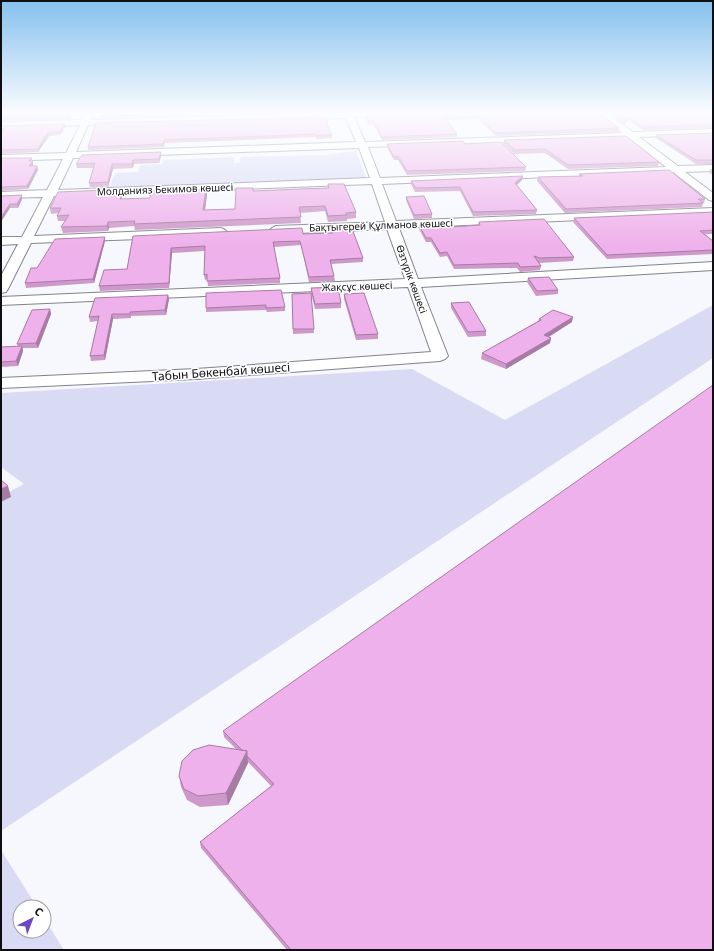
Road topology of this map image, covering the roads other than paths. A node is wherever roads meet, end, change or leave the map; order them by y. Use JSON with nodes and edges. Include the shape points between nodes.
{"nodes":[{"id":1,"x":15,"y":157,"type":"edge"},
{"id":2,"x":68,"y":157,"type":"edge"},
{"id":3,"x":367,"y":157,"type":"edge"},
{"id":4,"x":659,"y":157,"type":"edge"},
{"id":5,"x":1,"y":158,"type":"edge"},
{"id":6,"x":713,"y":168,"type":"edge"},
{"id":7,"x":676,"y":170,"type":"junction"},
{"id":8,"x":376,"y":181,"type":"junction"},
{"id":9,"x":51,"y":193,"type":"junction"},
{"id":10,"x":1,"y":195,"type":"edge"},
{"id":11,"x":713,"y":198,"type":"edge"},
{"id":12,"x":713,"y":211,"type":"edge"},
{"id":13,"x":392,"y":225,"type":"junction"},
{"id":14,"x":265,"y":230,"type":"edge"},
{"id":15,"x":233,"y":231,"type":"edge"},
{"id":16,"x":27,"y":240,"type":"junction"},
{"id":17,"x":1,"y":241,"type":"edge"},
{"id":18,"x":713,"y":266,"type":"edge"},
{"id":19,"x":413,"y":283,"type":"junction"},
{"id":20,"x":1,"y":289,"type":"edge"},
{"id":21,"x":1,"y":301,"type":"edge"},
{"id":22,"x":440,"y":356,"type":"joint"},
{"id":23,"x":1,"y":383,"type":"edge"}],
"edges":[{"from":1,"to":5,"type":"street"},
{"from":2,"to":9,"type":"street"},
{"from":3,"to":8,"type":"street","name":"Өзтүрік көшесі"},
{"from":4,"to":7,"type":"street"},
{"from":6,"to":7,"type":"street","name":"Молданияз Бекимов көшесі"},
{"from":7,"to":8,"type":"street","name":"Молданияз Бекимов көшесі"},
{"from":7,"to":11,"type":"street"},
{"from":8,"to":9,"type":"street","name":"Молданияз Бекимов көшесі"},
{"from":8,"to":13,"type":"street","name":"Өзтүрік көшесі"},
{"from":9,"to":10,"type":"street","name":"Молданияз Бекимов көшесі"},
{"from":9,"to":16,"type":"street"},
{"from":12,"to":13,"type":"street","name":"Бақтыгерей Құлманов көшесі"},
{"from":13,"to":14,"type":"street","name":"Бақтыгерей Құлманов көшесі"},
{"from":13,"to":19,"type":"street","name":"Өзтүрік көшесі"},
{"from":15,"to":16,"type":"street"},
{"from":16,"to":17,"type":"street"},
{"from":16,"to":20,"type":"street"},
{"from":18,"to":19,"type":"street","name":"Жақсұс көшесі"},
{"from":19,"to":21,"type":"street","name":"Жақсұс көшесі"},
{"from":19,"to":22,"type":"street","name":"Өзтүрік көшесі"},
{"from":22,"to":23,"type":"street","name":"Табын Бөкенбай көшесі","via":[[196,374]]}]}
